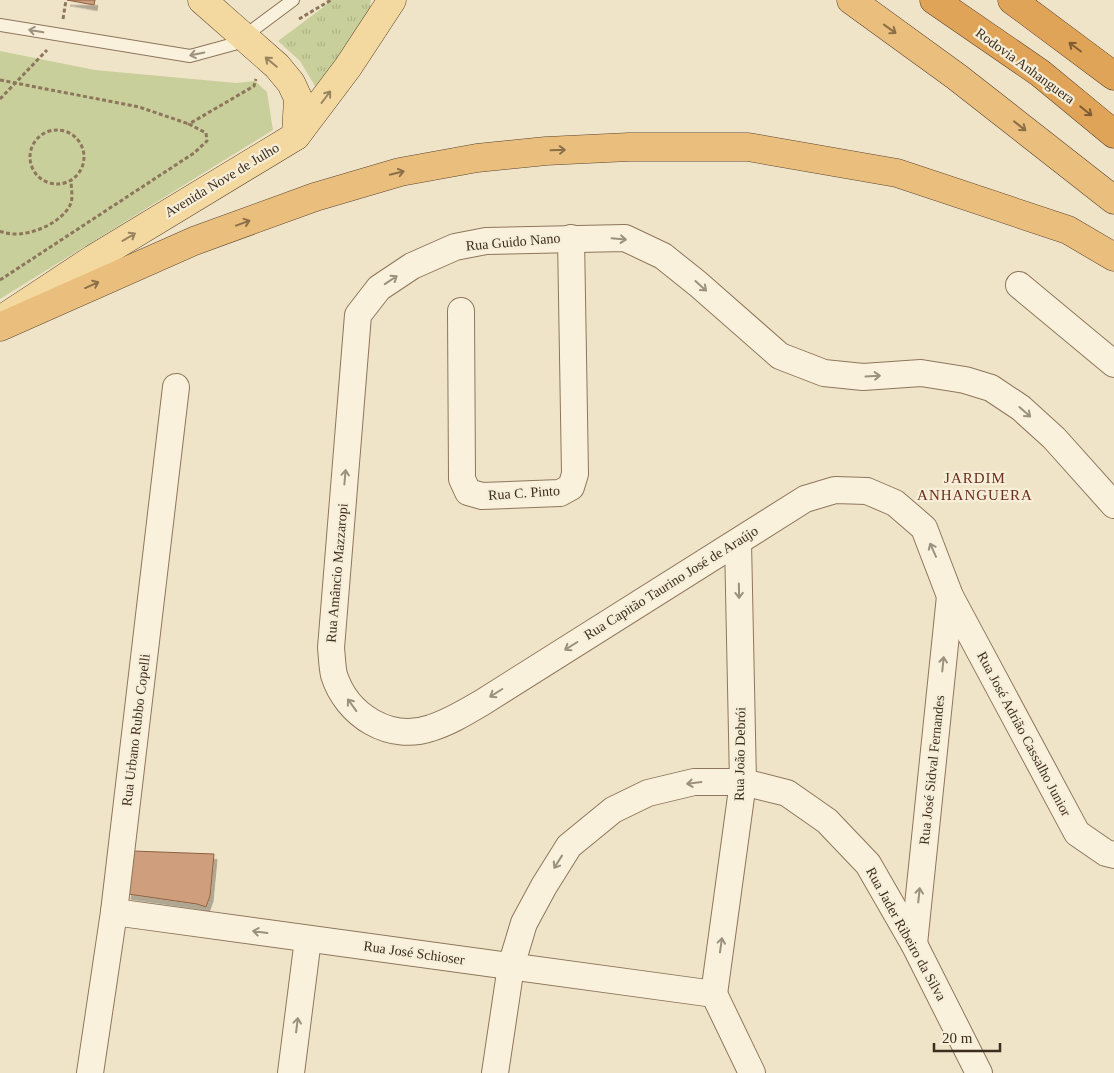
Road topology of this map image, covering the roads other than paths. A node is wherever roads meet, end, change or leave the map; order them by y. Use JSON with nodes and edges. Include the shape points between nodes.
{"nodes":[{"id":1,"x":202,"y":0,"type":"edge"},
{"id":2,"x":293,"y":0,"type":"edge"},
{"id":3,"x":392,"y":0,"type":"edge"},
{"id":4,"x":850,"y":0,"type":"edge"},
{"id":5,"x":934,"y":0,"type":"edge"},
{"id":6,"x":1012,"y":0,"type":"edge"},
{"id":7,"x":0,"y":25,"type":"edge"},
{"id":8,"x":242,"y":37,"type":"junction"},
{"id":9,"x":1114,"y":76,"type":"edge"},
{"id":10,"x":1114,"y":134,"type":"edge"},
{"id":11,"x":296,"y":136,"type":"junction"},
{"id":12,"x":1114,"y":200,"type":"edge"},
{"id":13,"x":571,"y":238,"type":"junction"},
{"id":14,"x":1114,"y":257,"type":"edge"},
{"id":15,"x":1019,"y":285,"type":"dead end"},
{"id":16,"x":461,"y":311,"type":"dead end"},
{"id":17,"x":358,"y":315,"type":"joint"},
{"id":18,"x":0,"y":321,"type":"edge"},
{"id":19,"x":0,"y":326,"type":"edge"},
{"id":20,"x":1114,"y":364,"type":"edge"},
{"id":21,"x":176,"y":387,"type":"dead end"},
{"id":22,"x":1114,"y":505,"type":"edge"},
{"id":23,"x":738,"y":542,"type":"junction"},
{"id":24,"x":950,"y":596,"type":"junction"},
{"id":25,"x":537,"y":667,"type":"joint"},
{"id":26,"x":743,"y":782,"type":"junction"},
{"id":27,"x":1114,"y":855,"type":"edge"},
{"id":28,"x":114,"y":912,"type":"junction"},
{"id":29,"x":308,"y":939,"type":"junction"},
{"id":30,"x":914,"y":944,"type":"junction"},
{"id":31,"x":511,"y":966,"type":"junction"},
{"id":32,"x":714,"y":994,"type":"junction"},
{"id":33,"x":90,"y":1073,"type":"edge"},
{"id":34,"x":292,"y":1073,"type":"edge"},
{"id":35,"x":495,"y":1073,"type":"edge"},
{"id":36,"x":752,"y":1073,"type":"edge"},
{"id":37,"x":979,"y":1073,"type":"edge"}],
"edges":[{"from":1,"to":8,"type":"main road"},
{"from":2,"to":8,"type":"lane"},
{"from":11,"to":3,"type":"main road","one_way":true,"via":[[348,67]]},
{"from":4,"to":12,"type":"highway","one_way":true,"via":[[956,77]]},
{"from":5,"to":10,"type":"highway","name":"Rodovia Anhanguera","one_way":true,"via":[[1040,73]]},
{"from":9,"to":6,"type":"highway","one_way":true},
{"from":8,"to":7,"type":"lane","one_way":true,"via":[[234,44],[190,56]]},
{"from":11,"to":8,"type":"main road","one_way":true,"via":[[298,98],[291,83]]},
{"from":18,"to":11,"type":"main road","name":"Avenida Nove de Julho","one_way":true,"via":[[102,254]]},
{"from":13,"to":16,"type":"street","name":"Rua C. Pinto","via":[[575,474],[571,487],[560,493],[482,496],[468,492],[462,479]]},
{"from":17,"to":13,"type":"street","name":"Rua Guido Nano","one_way":true,"via":[[379,288],[412,266],[455,247],[486,242]]},
{"from":13,"to":22,"type":"street","name":"Rua Guido Nano","one_way":true,"via":[[625,238],[662,256],[780,356],[824,373],[863,377],[920,373],[991,388],[1021,408],[1054,438]]},
{"from":19,"to":14,"type":"highway","one_way":true,"via":[[194,241],[315,197],[400,172],[477,158],[546,151],[748,147],[897,173],[1068,230]]},
{"from":15,"to":20,"type":"street"},
{"from":25,"to":17,"type":"street","name":"Rua Amâncio Mazzaropi","one_way":true,"via":[[457,717],[407,733],[369,722],[356,711],[334,675],[331,648]]},
{"from":21,"to":28,"type":"street","name":"Rua Urbano Rubbo Copelli"},
{"from":24,"to":23,"type":"street","name":"Rua Capitão Taurino José de Araújo","one_way":true,"via":[[924,528],[895,503],[866,491],[835,490],[806,499]]},
{"from":23,"to":25,"type":"street","name":"Rua Capitão Taurino José de Araújo","one_way":true},
{"from":23,"to":26,"type":"street","name":"Rua João Debrói","one_way":true},
{"from":24,"to":27,"type":"street","name":"Rua José Adrião Cassalho Junior","via":[[1077,833]]},
{"from":30,"to":24,"type":"street","name":"Rua José Sidval Fernandes","one_way":true},
{"from":26,"to":30,"type":"street","name":"Rua Jader Ribeiro da Silva","via":[[787,793],[827,821],[868,864]]},
{"from":26,"to":31,"type":"street","name":"Rua Jader Ribeiro da Silva","one_way":true,"via":[[694,782],[648,793],[613,810],[569,846],[524,923]]},
{"from":32,"to":26,"type":"street","name":"Rua João Debrói","one_way":true},
{"from":29,"to":28,"type":"street","name":"Rua José Schioser","one_way":true},
{"from":28,"to":33,"type":"street","name":"Rua Urbano Rubbo Copelli"},
{"from":29,"to":31,"type":"street","name":"Rua José Schioser"},
{"from":34,"to":29,"type":"street","one_way":true},
{"from":30,"to":37,"type":"street","name":"Rua Jader Ribeiro da Silva"},
{"from":31,"to":32,"type":"street","name":"Rua José Schioser"},
{"from":31,"to":35,"type":"street","name":"Rua Jader Ribeiro da Silva"},
{"from":32,"to":36,"type":"street"}]}
